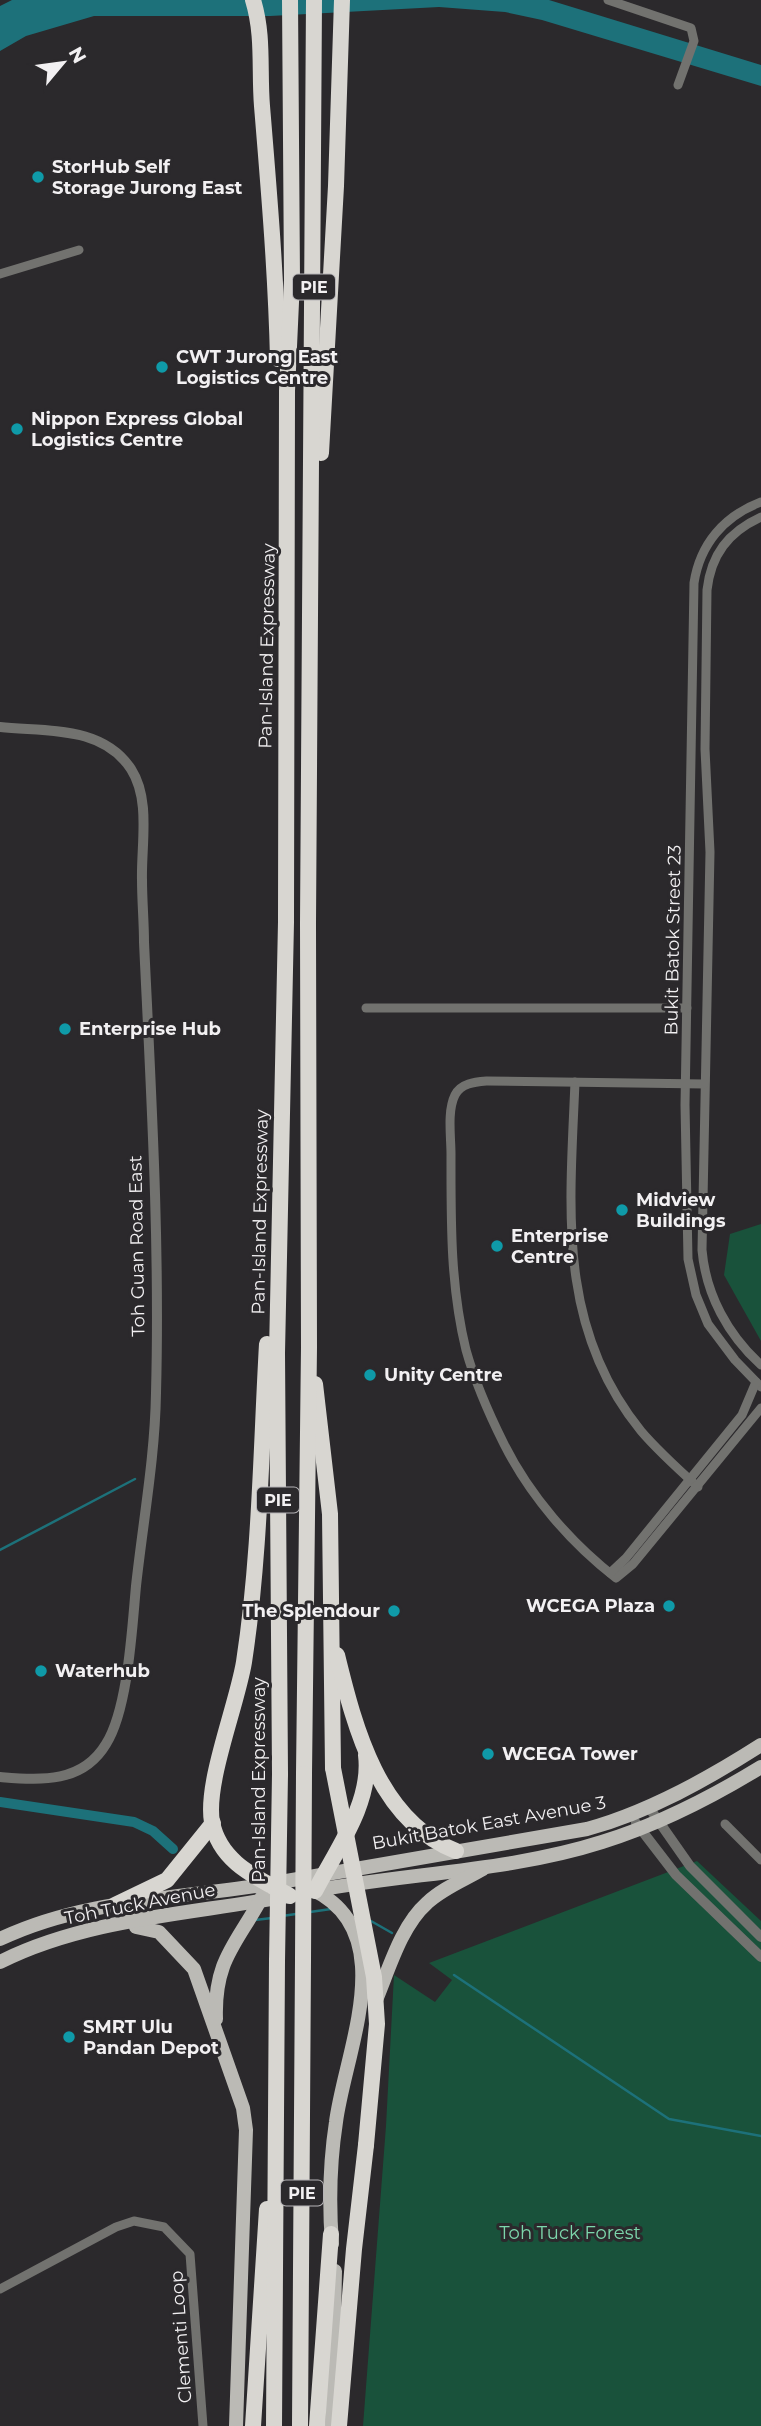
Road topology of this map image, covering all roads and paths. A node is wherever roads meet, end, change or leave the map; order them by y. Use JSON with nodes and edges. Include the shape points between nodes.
{"nodes":[{"id":1,"x":253,"y":0,"type":"edge"},
{"id":2,"x":290,"y":0,"type":"edge"},
{"id":3,"x":314,"y":0,"type":"edge"},
{"id":4,"x":342,"y":0,"type":"edge"},
{"id":5,"x":608,"y":0,"type":"edge"},
{"id":6,"x":678,"y":85,"type":"dead end"},
{"id":7,"x":79,"y":250,"type":"dead end"},
{"id":8,"x":0,"y":274,"type":"edge"},
{"id":9,"x":287,"y":391,"type":"junction"},
{"id":10,"x":761,"y":502,"type":"edge"},
{"id":11,"x":761,"y":517,"type":"edge"},
{"id":12,"x":311,"y":556,"type":"junction"},
{"id":13,"x":0,"y":727,"type":"edge"},
{"id":14,"x":366,"y":1008,"type":"dead end"},
{"id":15,"x":687,"y":1008,"type":"junction"},
{"id":16,"x":575,"y":1082,"type":"junction"},
{"id":17,"x":685,"y":1084,"type":"junction"},
{"id":18,"x":705,"y":1084,"type":"junction"},
{"id":19,"x":278,"y":1227,"type":"junction"},
{"id":20,"x":309,"y":1347,"type":"junction"},
{"id":21,"x":761,"y":1365,"type":"edge"},
{"id":22,"x":758,"y":1384,"type":"edge"},
{"id":23,"x":761,"y":1408,"type":"edge"},
{"id":24,"x":694,"y":1483,"type":"junction"},
{"id":25,"x":332,"y":1632,"type":"junction"},
{"id":26,"x":760,"y":1746,"type":"edge"},
{"id":27,"x":365,"y":1749,"type":"junction"},
{"id":28,"x":761,"y":1767,"type":"edge"},
{"id":29,"x":0,"y":1777,"type":"edge"},
{"id":30,"x":648,"y":1806,"type":"junction"},
{"id":31,"x":631,"y":1814,"type":"junction"},
{"id":32,"x":656,"y":1821,"type":"junction"},
{"id":33,"x":213,"y":1824,"type":"junction"},
{"id":34,"x":725,"y":1824,"type":"dead end"},
{"id":35,"x":639,"y":1828,"type":"junction"},
{"id":36,"x":456,"y":1851,"type":"junction"},
{"id":37,"x":761,"y":1860,"type":"edge"},
{"id":38,"x":491,"y":1864,"type":"junction"},
{"id":39,"x":325,"y":1872,"type":"junction"},
{"id":40,"x":268,"y":1884,"type":"junction"},
{"id":41,"x":290,"y":1888,"type":"junction"},
{"id":42,"x":315,"y":1891,"type":"junction"},
{"id":43,"x":259,"y":1902,"type":"junction"},
{"id":44,"x":115,"y":1905,"type":"junction"},
{"id":45,"x":122,"y":1924,"type":"junction"},
{"id":46,"x":761,"y":1937,"type":"edge"},
{"id":47,"x":0,"y":1939,"type":"edge"},
{"id":48,"x":761,"y":1957,"type":"edge"},
{"id":49,"x":0,"y":1962,"type":"edge"},
{"id":50,"x":216,"y":2024,"type":"junction"},
{"id":51,"x":352,"y":2052,"type":"junction"},
{"id":52,"x":275,"y":2176,"type":"junction"},
{"id":53,"x":331,"y":2234,"type":"junction"},
{"id":54,"x":0,"y":2289,"type":"edge"},
{"id":55,"x":203,"y":2426,"type":"edge"},
{"id":56,"x":236,"y":2426,"type":"edge"},
{"id":57,"x":253,"y":2426,"type":"edge"},
{"id":58,"x":274,"y":2426,"type":"edge"},
{"id":59,"x":300,"y":2426,"type":"edge"},
{"id":60,"x":317,"y":2426,"type":"edge"},
{"id":61,"x":332,"y":2426,"type":"edge"},
{"id":62,"x":339,"y":2426,"type":"edge"}],
"edges":[{"from":1,"to":9,"type":"highway","via":[[260,27],[278,366]]},
{"from":2,"to":9,"type":"highway","name":"Pan-Island Expressway","number":"PIE","via":[[292,280]]},
{"from":3,"to":12,"type":"highway","number":"PIE"},
{"from":4,"to":12,"type":"highway","via":[[323,430]]},
{"from":5,"to":6,"type":"street","via":[[690,27],[693,43]]},
{"from":7,"to":8,"type":"street"},
{"from":9,"to":19,"type":"highway","name":"Pan-Island Expressway","number":"PIE","via":[[286,922]]},
{"from":10,"to":15,"type":"street","name":"Bukit Batok Street 23","via":[[717,531],[699,560],[694,583]]},
{"from":11,"to":18,"type":"street","name":"Bukit Batok Street 23","via":[[726,542],[711,568],[707,590],[705,749],[710,852]]},
{"from":12,"to":20,"type":"highway","number":"PIE"},
{"from":13,"to":29,"type":"street","name":"Toh Guan Road East","via":[[90,736],[119,755],[138,785],[143,811],[158,1265],[156,1396],[133,1614],[114,1731],[92,1760],[66,1776],[50,1780]]},
{"from":14,"to":15,"type":"street"},
{"from":15,"to":17,"type":"street","name":"Bukit Batok Street 23"},
{"from":16,"to":17,"type":"street"},
{"from":16,"to":24,"type":"street","via":[[569,1207],[581,1309],[599,1362],[620,1402],[640,1430]]},
{"from":16,"to":24,"type":"street","via":[[487,1081],[467,1084],[455,1094],[451,1116],[453,1272],[467,1352],[505,1446],[557,1522],[610,1573]]},
{"from":17,"to":18,"type":"street"},
{"from":17,"to":22,"type":"street","name":"Bukit Batok Street 23","via":[[688,1259],[693,1282],[708,1324]]},
{"from":18,"to":21,"type":"street","name":"Bukit Batok Street 23","via":[[705,1271],[727,1325]]},
{"from":19,"to":33,"type":"highway","via":[[251,1601],[240,1684],[213,1787]]},
{"from":19,"to":52,"type":"highway","name":"Pan-Island Expressway","number":"PIE","bridge":true,"via":[[280,1774]]},
{"from":20,"to":25,"type":"highway","via":[[330,1514]]},
{"from":20,"to":59,"type":"highway","number":"PIE","bridge":true},
{"from":22,"to":24,"type":"street"},
{"from":23,"to":24,"type":"street"},
{"from":25,"to":27,"type":"highway"},
{"from":25,"to":62,"type":"highway","bridge":true,"via":[[332,1769],[374,1977],[377,2024]]},
{"from":26,"to":30,"type":"main road","name":"Bukit Batok East Avenue 3"},
{"from":27,"to":36,"type":"highway","via":[[407,1820]]},
{"from":27,"to":39,"type":"highway","via":[[364,1798]]},
{"from":28,"to":32,"type":"main road","name":"Bukit Batok East Avenue 3"},
{"from":30,"to":31,"type":"main road","name":"Bukit Batok East Avenue 3"},
{"from":30,"to":32,"type":"street"},
{"from":31,"to":35,"type":"street"},
{"from":31,"to":36,"type":"main road","name":"Bukit Batok East Avenue 3","via":[[587,1829]]},
{"from":32,"to":35,"type":"main road","name":"Bukit Batok East Avenue 3"},
{"from":32,"to":46,"type":"street","via":[[690,1866]]},
{"from":33,"to":40,"type":"highway","via":[[234,1862]]},
{"from":33,"to":44,"type":"highway","via":[[167,1880]]},
{"from":34,"to":37,"type":"street"},
{"from":35,"to":38,"type":"main road","name":"Bukit Batok East Avenue 3","via":[[566,1852]]},
{"from":35,"to":48,"type":"street","via":[[684,1884]]},
{"from":36,"to":39,"type":"main road","name":"Bukit Batok East Avenue 3"},
{"from":38,"to":42,"type":"main road","name":"Bukit Batok East Avenue 3"},
{"from":38,"to":51,"type":"main road","via":[[447,1888],[420,1910]]},
{"from":39,"to":41,"type":"main road","name":"Bukit Batok East Avenue 3"},
{"from":39,"to":42,"type":"highway"},
{"from":40,"to":41,"type":"highway"},
{"from":40,"to":43,"type":"main road"},
{"from":40,"to":44,"type":"main road","name":"Toh Tuck Avenue"},
{"from":41,"to":42,"type":"main road","name":"Bukit Batok East Avenue 3"},
{"from":41,"to":43,"type":"main road","name":"Toh Tuck Avenue"},
{"from":42,"to":51,"type":"main road","via":[[343,1914],[357,1942],[362,2001]]},
{"from":43,"to":45,"type":"main road","name":"Toh Tuck Avenue"},
{"from":43,"to":50,"type":"main road","via":[[227,1951],[216,1995]]},
{"from":44,"to":47,"type":"main road","name":"Toh Tuck Avenue","via":[[61,1915]]},
{"from":45,"to":49,"type":"main road","name":"Toh Tuck Avenue","via":[[50,1940]]},
{"from":45,"to":50,"type":"main road","via":[[159,1932],[186,1958]]},
{"from":50,"to":56,"type":"main road","via":[[241,2097],[246,2130]]},
{"from":51,"to":53,"type":"main road","via":[[336,2121]]},
{"from":52,"to":57,"type":"highway","via":[[264,2227]]},
{"from":52,"to":58,"type":"highway","name":"Pan-Island Expressway","number":"PIE"},
{"from":53,"to":60,"type":"highway"},
{"from":53,"to":61,"type":"main road","via":[[335,2323]]},
{"from":54,"to":55,"type":"street","name":"Clementi Loop","via":[[116,2227],[134,2221],[164,2227],[190,2254]]}]}
